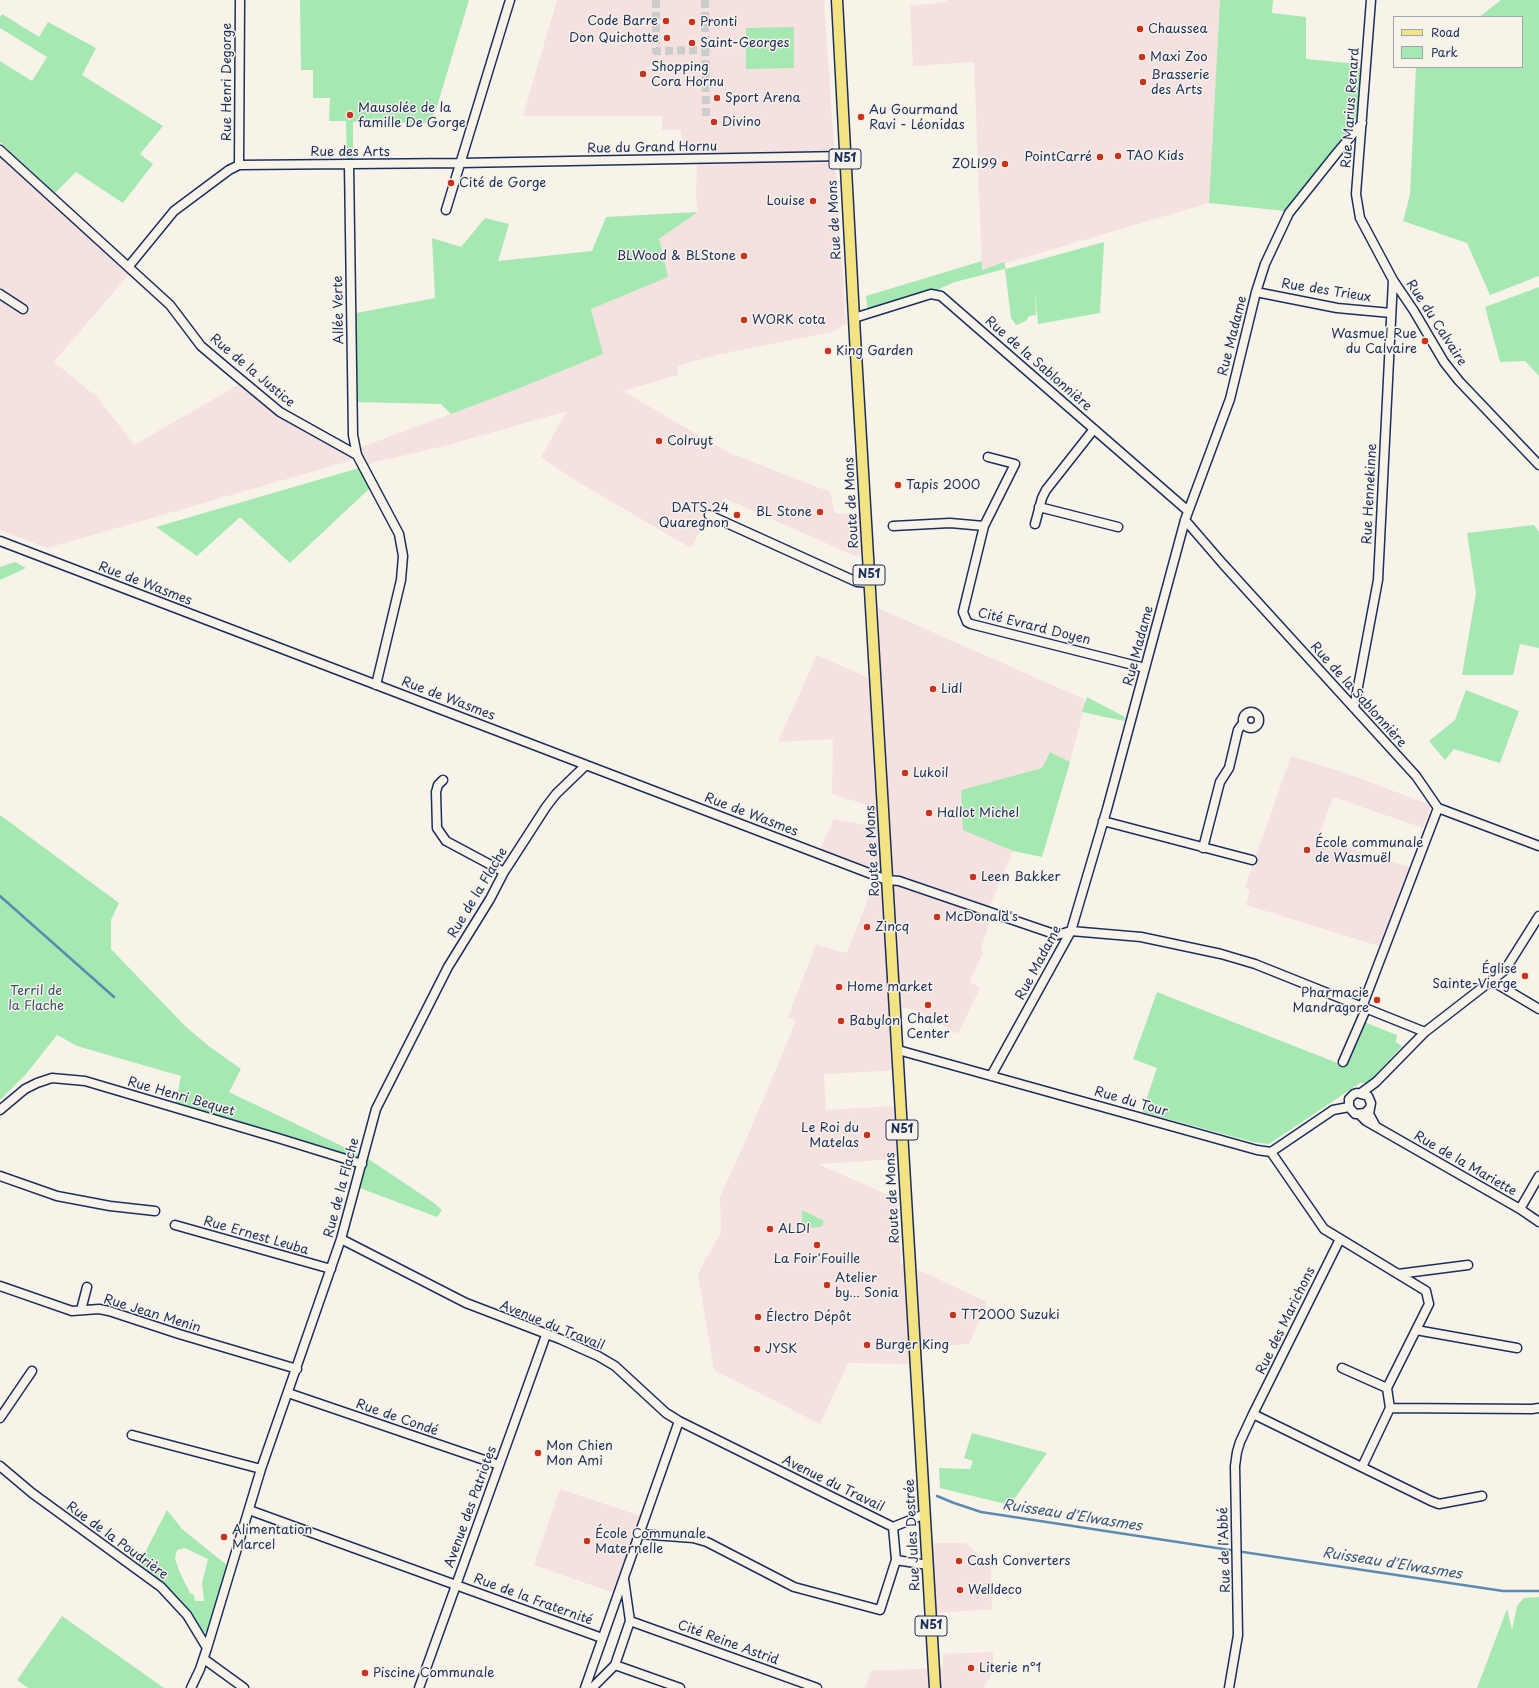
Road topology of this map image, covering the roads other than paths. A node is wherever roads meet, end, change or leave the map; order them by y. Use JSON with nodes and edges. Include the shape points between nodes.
{"nodes":[{"id":1,"x":240,"y":0,"type":"edge"},
{"id":2,"x":510,"y":0,"type":"edge"},
{"id":3,"x":836,"y":0,"type":"edge"},
{"id":4,"x":1371,"y":0,"type":"edge"},
{"id":5,"x":1362,"y":123,"type":"junction"},
{"id":6,"x":0,"y":150,"type":"edge"},
{"id":7,"x":845,"y":156,"type":"junction"},
{"id":8,"x":460,"y":163,"type":"junction"},
{"id":9,"x":350,"y":164,"type":"junction"},
{"id":10,"x":239,"y":165,"type":"junction"},
{"id":11,"x":446,"y":210,"type":"dead end"},
{"id":12,"x":1360,"y":218,"type":"joint"},
{"id":13,"x":129,"y":266,"type":"junction"},
{"id":14,"x":1393,"y":280,"type":"junction"},
{"id":15,"x":1256,"y":292,"type":"junction"},
{"id":16,"x":0,"y":294,"type":"edge"},
{"id":17,"x":24,"y":309,"type":"dead end"},
{"id":18,"x":1391,"y":313,"type":"junction"},
{"id":19,"x":854,"y":318,"type":"junction"},
{"id":20,"x":1094,"y":429,"type":"junction"},
{"id":21,"x":357,"y":455,"type":"junction"},
{"id":22,"x":988,"y":457,"type":"dead end"},
{"id":23,"x":1539,"y":465,"type":"edge"},
{"id":24,"x":1039,"y":507,"type":"junction"},
{"id":25,"x":1188,"y":510,"type":"junction"},
{"id":26,"x":709,"y":515,"type":"dead end"},
{"id":27,"x":1185,"y":520,"type":"junction"},
{"id":28,"x":1035,"y":524,"type":"dead end"},
{"id":29,"x":893,"y":526,"type":"dead end"},
{"id":30,"x":984,"y":526,"type":"junction"},
{"id":31,"x":1118,"y":527,"type":"dead end"},
{"id":32,"x":0,"y":541,"type":"edge"},
{"id":33,"x":870,"y":583,"type":"junction"},
{"id":34,"x":1145,"y":668,"type":"junction"},
{"id":35,"x":376,"y":685,"type":"junction"},
{"id":36,"x":1354,"y":708,"type":"junction"},
{"id":37,"x":1243,"y":723,"type":"dead end"},
{"id":38,"x":586,"y":765,"type":"junction"},
{"id":39,"x":443,"y":780,"type":"dead end"},
{"id":40,"x":1438,"y":808,"type":"junction"},
{"id":41,"x":1103,"y":821,"type":"junction"},
{"id":42,"x":1539,"y":846,"type":"edge"},
{"id":43,"x":1203,"y":848,"type":"junction"},
{"id":44,"x":1252,"y":860,"type":"dead end"},
{"id":45,"x":504,"y":872,"type":"junction"},
{"id":46,"x":888,"y":880,"type":"junction"},
{"id":47,"x":1539,"y":916,"type":"edge"},
{"id":48,"x":1071,"y":931,"type":"junction"},
{"id":49,"x":1488,"y":983,"type":"junction"},
{"id":50,"x":1536,"y":1007,"type":"edge"},
{"id":51,"x":1364,"y":1008,"type":"junction"},
{"id":52,"x":1425,"y":1032,"type":"junction"},
{"id":53,"x":898,"y":1050,"type":"junction"},
{"id":54,"x":1343,"y":1062,"type":"dead end"},
{"id":55,"x":991,"y":1076,"type":"junction"},
{"id":56,"x":1376,"y":1082,"type":"junction"},
{"id":57,"x":1361,"y":1092,"type":"junction"},
{"id":58,"x":1351,"y":1096,"type":"junction"},
{"id":59,"x":1369,"y":1098,"type":"junction"},
{"id":60,"x":1349,"y":1107,"type":"junction"},
{"id":61,"x":1370,"y":1108,"type":"junction"},
{"id":62,"x":0,"y":1110,"type":"edge"},
{"id":63,"x":1333,"y":1110,"type":"junction"},
{"id":64,"x":1359,"y":1114,"type":"junction"},
{"id":65,"x":1378,"y":1128,"type":"junction"},
{"id":66,"x":1271,"y":1152,"type":"junction"},
{"id":67,"x":362,"y":1164,"type":"junction"},
{"id":68,"x":0,"y":1176,"type":"edge"},
{"id":69,"x":1539,"y":1176,"type":"edge"},
{"id":70,"x":1520,"y":1209,"type":"junction"},
{"id":71,"x":155,"y":1211,"type":"dead end"},
{"id":72,"x":1539,"y":1222,"type":"edge"},
{"id":73,"x":175,"y":1225,"type":"dead end"},
{"id":74,"x":341,"y":1239,"type":"junction"},
{"id":75,"x":1340,"y":1239,"type":"junction"},
{"id":76,"x":1468,"y":1265,"type":"dead end"},
{"id":77,"x":331,"y":1269,"type":"junction"},
{"id":78,"x":1398,"y":1274,"type":"junction"},
{"id":79,"x":0,"y":1286,"type":"edge"},
{"id":80,"x":87,"y":1287,"type":"dead end"},
{"id":81,"x":81,"y":1310,"type":"junction"},
{"id":82,"x":1416,"y":1330,"type":"junction"},
{"id":83,"x":546,"y":1334,"type":"junction"},
{"id":84,"x":1517,"y":1348,"type":"dead end"},
{"id":85,"x":1342,"y":1368,"type":"dead end"},
{"id":86,"x":297,"y":1369,"type":"junction"},
{"id":87,"x":32,"y":1371,"type":"dead end"},
{"id":88,"x":918,"y":1381,"type":"joint"},
{"id":89,"x":1387,"y":1388,"type":"junction"},
{"id":90,"x":288,"y":1393,"type":"junction"},
{"id":91,"x":1390,"y":1408,"type":"junction"},
{"id":92,"x":1539,"y":1408,"type":"edge"},
{"id":93,"x":1253,"y":1414,"type":"junction"},
{"id":94,"x":0,"y":1418,"type":"edge"},
{"id":95,"x":679,"y":1421,"type":"junction"},
{"id":96,"x":132,"y":1435,"type":"dead end"},
{"id":97,"x":499,"y":1465,"type":"junction"},
{"id":98,"x":0,"y":1466,"type":"edge"},
{"id":99,"x":1362,"y":1467,"type":"junction"},
{"id":100,"x":261,"y":1469,"type":"junction"},
{"id":101,"x":1482,"y":1496,"type":"dead end"},
{"id":102,"x":249,"y":1510,"type":"junction"},
{"id":103,"x":925,"y":1514,"type":"junction"},
{"id":104,"x":893,"y":1527,"type":"junction"},
{"id":105,"x":639,"y":1534,"type":"junction"},
{"id":106,"x":896,"y":1560,"type":"junction"},
{"id":107,"x":928,"y":1565,"type":"junction"},
{"id":108,"x":624,"y":1578,"type":"junction"},
{"id":109,"x":455,"y":1585,"type":"junction"},
{"id":110,"x":630,"y":1621,"type":"junction"},
{"id":111,"x":602,"y":1638,"type":"junction"},
{"id":112,"x":207,"y":1648,"type":"junction"},
{"id":113,"x":204,"y":1659,"type":"junction"},
{"id":114,"x":615,"y":1665,"type":"junction"},
{"id":115,"x":191,"y":1688,"type":"edge"},
{"id":116,"x":244,"y":1688,"type":"edge"},
{"id":117,"x":418,"y":1688,"type":"edge"},
{"id":118,"x":584,"y":1688,"type":"edge"},
{"id":119,"x":592,"y":1688,"type":"edge"},
{"id":120,"x":680,"y":1688,"type":"edge"},
{"id":121,"x":817,"y":1688,"type":"edge"},
{"id":122,"x":935,"y":1688,"type":"edge"},
{"id":123,"x":1229,"y":1688,"type":"edge"}],
"edges":[{"from":1,"to":10,"type":"street","name":"Rue Henri Degorge"},
{"from":2,"to":8,"type":"street"},
{"from":3,"to":7,"type":"main road","name":"Rue de Mons","number":"N51"},
{"from":4,"to":5,"type":"street","name":"Rue Marius Renard"},
{"from":5,"to":12,"type":"street","name":"Rue Marius Renard","via":[[1356,194]]},
{"from":5,"to":15,"type":"street","name":"Rue Madame","via":[[1289,213],[1265,264]]},
{"from":6,"to":13,"type":"street","name":"Rue de la Justice"},
{"from":7,"to":8,"type":"street","name":"Rue du Grand Hornu"},
{"from":7,"to":19,"type":"main road","name":"Rue de Mons","number":"N51"},
{"from":8,"to":9,"type":"street","name":"Rue des Arts"},
{"from":8,"to":11,"type":"street"},
{"from":9,"to":10,"type":"street","name":"Rue des Arts"},
{"from":9,"to":21,"type":"street","name":"Allée Verte","via":[[353,435]]},
{"from":10,"to":13,"type":"street","via":[[174,211]]},
{"from":12,"to":14,"type":"street","name":"Rue du Calvaire"},
{"from":13,"to":21,"type":"street","name":"Rue de la Justice","via":[[170,305],[201,346],[280,412]]},
{"from":14,"to":18,"type":"street","name":"Rue Hennekinne"},
{"from":14,"to":23,"type":"street","name":"Rue du Calvaire","via":[[1444,362]]},
{"from":15,"to":18,"type":"street","name":"Rue des Trieux","via":[[1337,308]]},
{"from":15,"to":25,"type":"street","name":"Rue Madame","via":[[1230,399]]},
{"from":16,"to":17,"type":"street"},
{"from":18,"to":36,"type":"street","name":"Rue Hennekinne","via":[[1378,580]]},
{"from":19,"to":20,"type":"street","name":"Rue de la Sablonnière","via":[[932,294],[938,295]]},
{"from":19,"to":33,"type":"main road","name":"Route de Mons","number":"N51"},
{"from":20,"to":24,"type":"street","via":[[1046,490]]},
{"from":20,"to":25,"type":"street","name":"Rue de la Sablonnière"},
{"from":21,"to":35,"type":"street","via":[[399,534],[403,556],[401,580]]},
{"from":22,"to":30,"type":"street","name":"Cité Evrard Doyen","via":[[1015,464]]},
{"from":24,"to":28,"type":"street"},
{"from":24,"to":31,"type":"street"},
{"from":25,"to":27,"type":"street","name":"Rue Madame"},
{"from":26,"to":33,"type":"street","via":[[857,582]]},
{"from":27,"to":34,"type":"street","name":"Rue Madame"},
{"from":27,"to":36,"type":"street","name":"Rue de la Sablonnière"},
{"from":29,"to":30,"type":"street","via":[[950,523]]},
{"from":30,"to":34,"type":"street","name":"Cité Evrard Doyen","via":[[963,612],[967,622]]},
{"from":32,"to":35,"type":"street","name":"Rue de Wasmes"},
{"from":33,"to":46,"type":"main road","name":"Route de Mons","number":"N51"},
{"from":34,"to":41,"type":"street","name":"Rue Madame"},
{"from":35,"to":38,"type":"street","name":"Rue de Wasmes"},
{"from":36,"to":40,"type":"street","name":"Rue de la Sablonnière","via":[[1416,776]]},
{"from":37,"to":43,"type":"street","via":[[1238,730],[1229,768],[1220,782]]},
{"from":38,"to":45,"type":"street","name":"Rue de la Flache","via":[[546,806]]},
{"from":38,"to":46,"type":"street","name":"Rue de Wasmes"},
{"from":39,"to":45,"type":"street","via":[[436,792],[437,828],[446,841]]},
{"from":40,"to":42,"type":"street"},
{"from":40,"to":51,"type":"street"},
{"from":41,"to":43,"type":"street"},
{"from":41,"to":48,"type":"street","name":"Rue Madame"},
{"from":43,"to":44,"type":"street"},
{"from":45,"to":67,"type":"street","name":"Rue de la Flache","via":[[448,966],[381,1096]]},
{"from":46,"to":48,"type":"street","name":"Rue de Wasmes","via":[[899,881],[1046,933],[1057,935]]},
{"from":46,"to":53,"type":"main road","name":"Route de Mons","number":"N51"},
{"from":47,"to":49,"type":"street","via":[[1505,970]]},
{"from":48,"to":51,"type":"street","name":"Rue de Wasmes","via":[[1141,937],[1221,954],[1255,964]]},
{"from":48,"to":55,"type":"street","name":"Rue Madame"},
{"from":49,"to":50,"type":"street","via":[[1497,984]]},
{"from":49,"to":52,"type":"street"},
{"from":51,"to":52,"type":"street","name":"Rue de Wasmes"},
{"from":51,"to":54,"type":"street"},
{"from":52,"to":56,"type":"street"},
{"from":53,"to":55,"type":"street","name":"Rue du Tour"},
{"from":53,"to":88,"type":"main road","name":"Route de Mons","number":"N51"},
{"from":55,"to":66,"type":"street","name":"Rue du Tour"},
{"from":56,"to":57,"type":"street"},
{"from":56,"to":59,"type":"street"},
{"from":57,"to":58,"type":"street"},
{"from":57,"to":59,"type":"street"},
{"from":58,"to":60,"type":"street"},
{"from":58,"to":63,"type":"street"},
{"from":59,"to":61,"type":"street"},
{"from":60,"to":63,"type":"street"},
{"from":60,"to":64,"type":"street"},
{"from":61,"to":64,"type":"street"},
{"from":61,"to":65,"type":"street","via":[[1370,1118]]},
{"from":62,"to":67,"type":"street","name":"Rue Henri Bequet","via":[[36,1083],[52,1078],[85,1081]]},
{"from":63,"to":66,"type":"street"},
{"from":64,"to":65,"type":"street","name":"Rue de la Mariette"},
{"from":65,"to":70,"type":"street","name":"Rue de la Mariette"},
{"from":66,"to":75,"type":"street","via":[[1324,1229]]},
{"from":67,"to":74,"type":"street","name":"Rue de la Flache"},
{"from":68,"to":71,"type":"street","via":[[57,1196]]},
{"from":69,"to":70,"type":"street"},
{"from":70,"to":72,"type":"street","name":"Rue de la Mariette"},
{"from":73,"to":77,"type":"street","name":"Rue Ernest Leuba"},
{"from":74,"to":77,"type":"street","name":"Rue de la Flache"},
{"from":74,"to":83,"type":"street","name":"Avenue du Travail","via":[[466,1303]]},
{"from":75,"to":78,"type":"street"},
{"from":75,"to":93,"type":"street","name":"Rue des Marichons"},
{"from":76,"to":78,"type":"street"},
{"from":77,"to":86,"type":"street","name":"Rue de la Flache"},
{"from":78,"to":82,"type":"street","via":[[1426,1291],[1429,1304]]},
{"from":79,"to":81,"type":"street","name":"Rue Jean Menin","via":[[72,1311]]},
{"from":80,"to":81,"type":"street"},
{"from":81,"to":86,"type":"street","name":"Rue Jean Menin","via":[[109,1311]]},
{"from":82,"to":84,"type":"street"},
{"from":82,"to":89,"type":"street"},
{"from":83,"to":95,"type":"street","name":"Avenue du Travail","via":[[615,1366],[666,1413]]},
{"from":83,"to":97,"type":"street","name":"Avenue des Patriotes"},
{"from":85,"to":89,"type":"street"},
{"from":86,"to":90,"type":"street","name":"Rue de la Flache"},
{"from":87,"to":94,"type":"street"},
{"from":88,"to":103,"type":"main road","name":"Rue Jules Destrée","number":"N51"},
{"from":89,"to":91,"type":"street"},
{"from":90,"to":97,"type":"street","name":"Rue de Condé"},
{"from":90,"to":100,"type":"street","name":"Rue de la Flache"},
{"from":91,"to":92,"type":"street"},
{"from":91,"to":99,"type":"street"},
{"from":93,"to":99,"type":"street"},
{"from":93,"to":123,"type":"street","name":"Rue de l'Abbé","via":[[1240,1442],[1235,1466],[1238,1634]]},
{"from":95,"to":104,"type":"street","name":"Avenue du Travail"},
{"from":95,"to":105,"type":"street"},
{"from":96,"to":100,"type":"street"},
{"from":97,"to":109,"type":"street","name":"Avenue des Patriotes"},
{"from":98,"to":112,"type":"street","name":"Rue de la Poudrière","via":[[32,1493],[161,1588],[187,1615]]},
{"from":99,"to":101,"type":"street","via":[[1439,1504]]},
{"from":100,"to":102,"type":"street","name":"Rue de la Flache"},
{"from":102,"to":109,"type":"street","name":"Rue de la Fraternité"},
{"from":102,"to":112,"type":"street","name":"Rue de la Flache"},
{"from":103,"to":104,"type":"street"},
{"from":103,"to":107,"type":"main road","name":"Rue Jules Destrée","number":"N51"},
{"from":104,"to":106,"type":"street"},
{"from":105,"to":106,"type":"street","via":[[693,1538],[707,1542],[794,1587],[880,1610]]},
{"from":105,"to":108,"type":"street"},
{"from":106,"to":107,"type":"street"},
{"from":107,"to":122,"type":"main road","name":"Rue Jules Destrée","number":"N51"},
{"from":108,"to":110,"type":"street"},
{"from":108,"to":111,"type":"street"},
{"from":109,"to":111,"type":"street","name":"Rue de la Fraternité"},
{"from":109,"to":117,"type":"street","name":"Avenue des Patriotes"},
{"from":110,"to":114,"type":"street"},
{"from":110,"to":121,"type":"street","name":"Cité Reine Astrid"},
{"from":111,"to":118,"type":"street"},
{"from":112,"to":113,"type":"street","name":"Rue de la Flache"},
{"from":113,"to":115,"type":"street","name":"Rue de la Flache"},
{"from":113,"to":116,"type":"street"},
{"from":114,"to":119,"type":"street"},
{"from":114,"to":120,"type":"street"}]}
